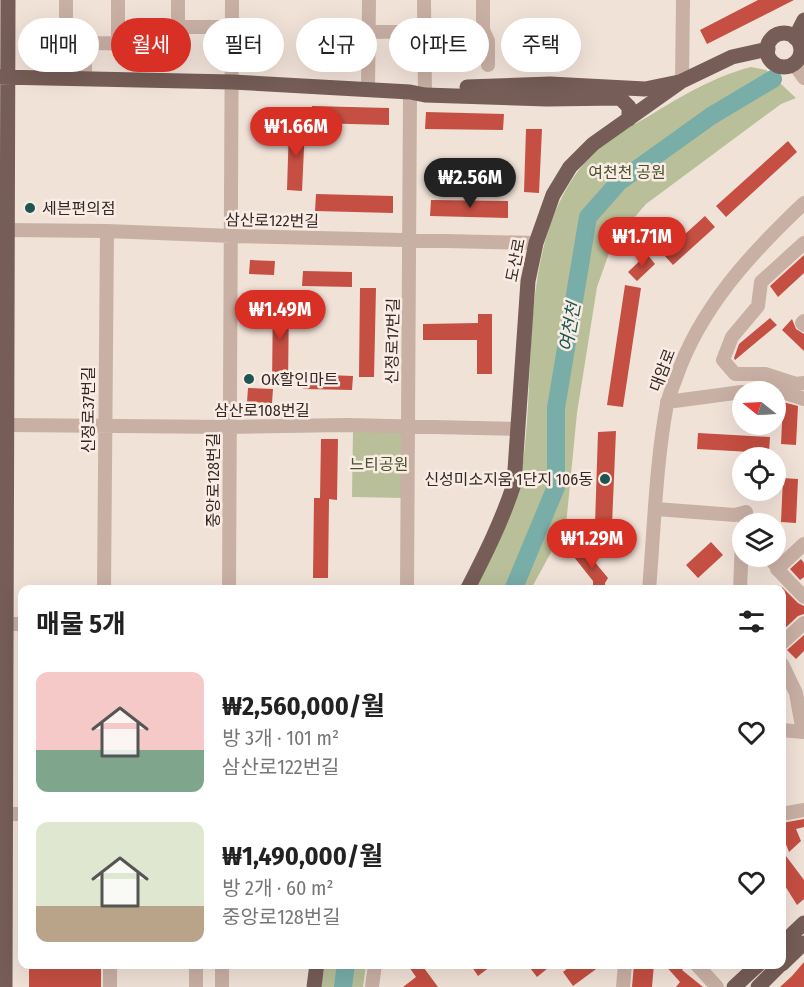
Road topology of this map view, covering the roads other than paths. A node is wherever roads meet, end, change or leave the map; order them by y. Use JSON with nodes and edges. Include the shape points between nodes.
{"nodes":[{"id":1,"x":8,"y":0,"type":"edge"},
{"id":2,"x":66,"y":0,"type":"edge"},
{"id":3,"x":118,"y":0,"type":"edge"},
{"id":4,"x":178,"y":0,"type":"edge"},
{"id":5,"x":232,"y":0,"type":"edge"},
{"id":6,"x":369,"y":0,"type":"edge"},
{"id":7,"x":424,"y":0,"type":"edge"},
{"id":8,"x":483,"y":0,"type":"edge"},
{"id":9,"x":683,"y":0,"type":"edge"},
{"id":10,"x":66,"y":18,"type":"edge"},
{"id":11,"x":118,"y":18,"type":"edge"},
{"id":12,"x":178,"y":18,"type":"edge"},
{"id":13,"x":232,"y":18,"type":"edge"},
{"id":14,"x":369,"y":18,"type":"edge"},
{"id":15,"x":424,"y":18,"type":"edge"},
{"id":16,"x":483,"y":18,"type":"edge"},
{"id":17,"x":804,"y":20,"type":"edge"},
{"id":18,"x":795,"y":38,"type":"junction"},
{"id":19,"x":768,"y":48,"type":"junction"},
{"id":20,"x":85,"y":72,"type":"edge"},
{"id":21,"x":232,"y":72,"type":"edge"},
{"id":22,"x":368,"y":72,"type":"edge"},
{"id":23,"x":421,"y":72,"type":"edge"},
{"id":24,"x":800,"y":72,"type":"edge"},
{"id":25,"x":4,"y":77,"type":"edge"},
{"id":26,"x":85,"y":79,"type":"junction"},
{"id":27,"x":682,"y":81,"type":"junction"},
{"id":28,"x":232,"y":82,"type":"junction"},
{"id":29,"x":368,"y":90,"type":"junction"},
{"id":30,"x":420,"y":92,"type":"junction"},
{"id":31,"x":620,"y":99,"type":"junction"},
{"id":32,"x":654,"y":103,"type":"junction"},
{"id":33,"x":629,"y":119,"type":"junction"},
{"id":34,"x":804,"y":203,"type":"edge"},
{"id":35,"x":8,"y":230,"type":"junction"},
{"id":36,"x":106,"y":231,"type":"junction"},
{"id":37,"x":232,"y":236,"type":"junction"},
{"id":38,"x":410,"y":240,"type":"junction"},
{"id":39,"x":536,"y":243,"type":"junction"},
{"id":40,"x":804,"y":243,"type":"edge"},
{"id":41,"x":804,"y":383,"type":"edge"},
{"id":42,"x":786,"y":393,"type":"edge"},
{"id":43,"x":732,"y":394,"type":"edge"},
{"id":44,"x":804,"y":399,"type":"edge"},
{"id":45,"x":667,"y":402,"type":"junction"},
{"id":46,"x":7,"y":425,"type":"junction"},
{"id":47,"x":104,"y":425,"type":"junction"},
{"id":48,"x":230,"y":427,"type":"junction"},
{"id":49,"x":408,"y":428,"type":"junction"},
{"id":50,"x":518,"y":429,"type":"junction"},
{"id":51,"x":656,"y":509,"type":"junction"},
{"id":52,"x":732,"y":515,"type":"edge"},
{"id":53,"x":804,"y":544,"type":"edge"},
{"id":54,"x":741,"y":567,"type":"edge"},
{"id":55,"x":778,"y":568,"type":"joint"},
{"id":56,"x":104,"y":585,"type":"edge"},
{"id":57,"x":229,"y":585,"type":"edge"},
{"id":58,"x":407,"y":585,"type":"edge"},
{"id":59,"x":470,"y":585,"type":"edge"},
{"id":60,"x":649,"y":585,"type":"edge"},
{"id":61,"x":741,"y":585,"type":"edge"},
{"id":62,"x":804,"y":597,"type":"edge"},
{"id":63,"x":804,"y":622,"type":"edge"},
{"id":64,"x":6,"y":624,"type":"junction"},
{"id":65,"x":18,"y":624,"type":"edge"},
{"id":66,"x":786,"y":639,"type":"edge"},
{"id":67,"x":786,"y":672,"type":"edge"},
{"id":68,"x":786,"y":730,"type":"edge"},
{"id":69,"x":803,"y":732,"type":"edge"},
{"id":70,"x":804,"y":810,"type":"edge"},
{"id":71,"x":786,"y":813,"type":"edge"},
{"id":72,"x":6,"y":814,"type":"junction"},
{"id":73,"x":18,"y":814,"type":"edge"},
{"id":74,"x":804,"y":923,"type":"edge"},
{"id":75,"x":786,"y":940,"type":"edge"},
{"id":76,"x":804,"y":943,"type":"edge"},
{"id":77,"x":786,"y":959,"type":"edge"},
{"id":78,"x":110,"y":969,"type":"edge"},
{"id":79,"x":196,"y":969,"type":"edge"},
{"id":80,"x":222,"y":969,"type":"edge"},
{"id":81,"x":316,"y":969,"type":"edge"},
{"id":82,"x":374,"y":969,"type":"edge"},
{"id":83,"x":625,"y":969,"type":"edge"},
{"id":84,"x":701,"y":969,"type":"edge"},
{"id":85,"x":754,"y":969,"type":"edge"},
{"id":86,"x":776,"y":969,"type":"edge"},
{"id":87,"x":5,"y":987,"type":"edge"},
{"id":88,"x":110,"y":987,"type":"edge"},
{"id":89,"x":196,"y":987,"type":"edge"},
{"id":90,"x":222,"y":987,"type":"edge"},
{"id":91,"x":314,"y":987,"type":"edge"},
{"id":92,"x":372,"y":987,"type":"edge"},
{"id":93,"x":623,"y":987,"type":"edge"},
{"id":94,"x":717,"y":987,"type":"edge"},
{"id":95,"x":734,"y":987,"type":"edge"},
{"id":96,"x":758,"y":987,"type":"edge"}],
"edges":[{"from":1,"to":25,"type":"main road"},
{"from":2,"to":10,"type":"street"},
{"from":3,"to":11,"type":"street"},
{"from":4,"to":12,"type":"street"},
{"from":5,"to":13,"type":"street","name":"중앙로128번길"},
{"from":6,"to":14,"type":"street"},
{"from":7,"to":15,"type":"street","name":"신정로17번길"},
{"from":8,"to":16,"type":"street"},
{"from":9,"to":27,"type":"street"},
{"from":17,"to":18,"type":"main road"},
{"from":18,"to":19,"type":"main road","via":[[781,34],[773,38]]},
{"from":18,"to":24,"type":"main road","via":[[801,50]]},
{"from":19,"to":24,"type":"main road","via":[[774,63]]},
{"from":19,"to":27,"type":"main road","name":"도산로","via":[[732,57]]},
{"from":20,"to":26,"type":"street"},
{"from":21,"to":28,"type":"street","name":"중앙로128번길"},
{"from":22,"to":29,"type":"street"},
{"from":23,"to":30,"type":"street","name":"신정로17번길"},
{"from":25,"to":26,"type":"main road"},
{"from":25,"to":35,"type":"main road"},
{"from":26,"to":28,"type":"main road"},
{"from":27,"to":30,"type":"main road","via":[[645,89],[550,84]]},
{"from":27,"to":32,"type":"main road","name":"도산로"},
{"from":28,"to":29,"type":"main road"},
{"from":28,"to":37,"type":"street","name":"중앙로128번길"},
{"from":29,"to":30,"type":"main road"},
{"from":30,"to":31,"type":"main road"},
{"from":30,"to":38,"type":"street","name":"신정로17번길"},
{"from":31,"to":32,"type":"main road"},
{"from":31,"to":33,"type":"main road","via":[[629,107]]},
{"from":32,"to":33,"type":"main road","name":"도산로"},
{"from":33,"to":39,"type":"main road","name":"도산로","via":[[592,144],[570,167],[553,195]]},
{"from":34,"to":45,"type":"street","name":"대암로","via":[[769,236],[708,312],[681,363]]},
{"from":35,"to":36,"type":"street","name":"삼산로122번길"},
{"from":35,"to":46,"type":"main road"},
{"from":36,"to":37,"type":"street","name":"삼산로122번길"},
{"from":36,"to":47,"type":"street","name":"신정로37번길"},
{"from":37,"to":38,"type":"street","name":"삼산로122번길"},
{"from":37,"to":48,"type":"street","name":"중앙로128번길"},
{"from":38,"to":39,"type":"street","name":"삼산로122번길"},
{"from":38,"to":49,"type":"street","name":"신정로17번길"},
{"from":39,"to":50,"type":"main road","name":"도산로","via":[[528,281]]},
{"from":40,"to":41,"type":"street","via":[[761,282],[758,306],[732,337],[723,360],[735,374],[765,374]]},
{"from":42,"to":44,"type":"street"},
{"from":43,"to":45,"type":"street"},
{"from":45,"to":51,"type":"street","name":"대암로"},
{"from":46,"to":47,"type":"street","name":"삼산로108번길"},
{"from":46,"to":64,"type":"main road"},
{"from":47,"to":48,"type":"street","name":"삼산로108번길"},
{"from":47,"to":56,"type":"street","name":"신정로37번길"},
{"from":48,"to":49,"type":"street","name":"삼산로108번길"},
{"from":48,"to":57,"type":"street","name":"중앙로128번길"},
{"from":49,"to":50,"type":"street","name":"삼산로108번길"},
{"from":49,"to":58,"type":"street","name":"신정로17번길"},
{"from":50,"to":59,"type":"main road","name":"도산로","via":[[514,484]]},
{"from":51,"to":52,"type":"street"},
{"from":51,"to":60,"type":"street","name":"대암로"},
{"from":53,"to":55,"type":"street"},
{"from":54,"to":61,"type":"street"},
{"from":55,"to":62,"type":"street"},
{"from":63,"to":66,"type":"street"},
{"from":64,"to":65,"type":"street"},
{"from":64,"to":72,"type":"main road"},
{"from":67,"to":69,"type":"street","via":[[796,693]]},
{"from":68,"to":69,"type":"street"},
{"from":70,"to":71,"type":"street"},
{"from":72,"to":73,"type":"street"},
{"from":72,"to":87,"type":"main road"},
{"from":74,"to":75,"type":"main road"},
{"from":76,"to":77,"type":"main road"},
{"from":78,"to":88,"type":"street"},
{"from":79,"to":89,"type":"street"},
{"from":80,"to":90,"type":"street"},
{"from":81,"to":91,"type":"main road"},
{"from":82,"to":92,"type":"street"},
{"from":83,"to":93,"type":"street"},
{"from":84,"to":94,"type":"street"},
{"from":85,"to":95,"type":"main road"},
{"from":86,"to":96,"type":"main road"}]}
